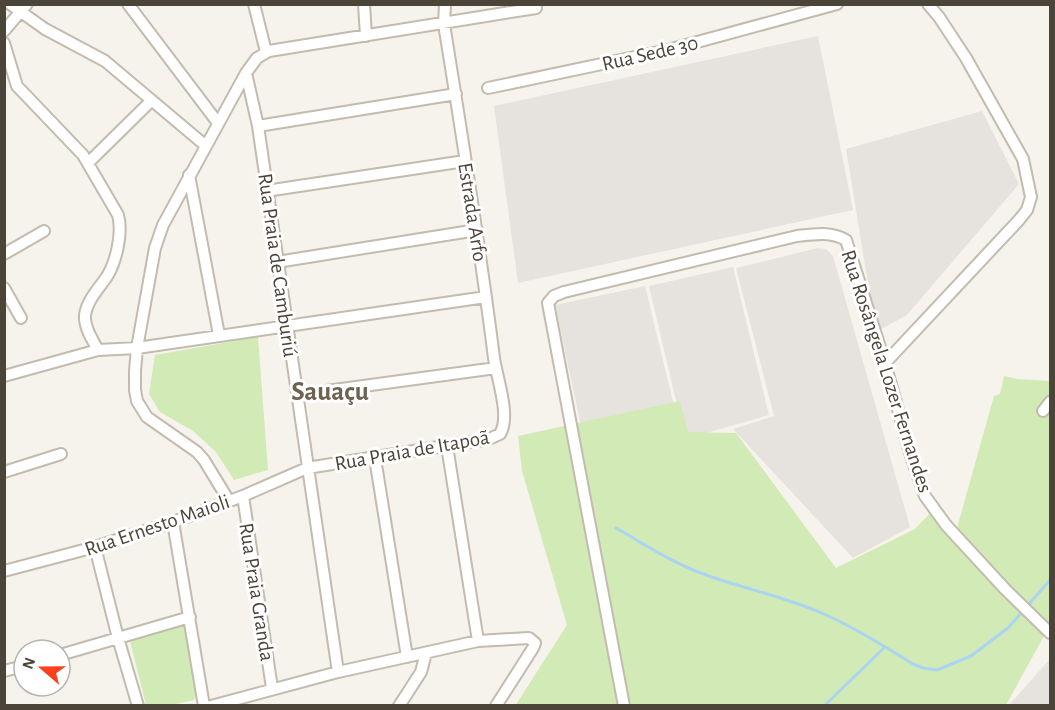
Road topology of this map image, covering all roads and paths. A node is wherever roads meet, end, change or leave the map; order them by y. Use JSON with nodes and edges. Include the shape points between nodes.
{"nodes":[{"id":1,"x":10,"y":4,"type":"edge"},
{"id":2,"x":128,"y":4,"type":"edge"},
{"id":3,"x":254,"y":4,"type":"edge"},
{"id":4,"x":364,"y":4,"type":"edge"},
{"id":5,"x":445,"y":4,"type":"edge"},
{"id":6,"x":837,"y":4,"type":"edge"},
{"id":7,"x":928,"y":4,"type":"edge"},
{"id":8,"x":536,"y":8,"type":"dead end"},
{"id":9,"x":24,"y":9,"type":"edge"},
{"id":10,"x":444,"y":24,"type":"junction"},
{"id":11,"x":4,"y":31,"type":"edge"},
{"id":12,"x":366,"y":36,"type":"junction"},
{"id":13,"x":4,"y":43,"type":"edge"},
{"id":14,"x":266,"y":52,"type":"junction"},
{"id":15,"x":246,"y":73,"type":"junction"},
{"id":16,"x":489,"y":88,"type":"dead end"},
{"id":17,"x":456,"y":94,"type":"junction"},
{"id":18,"x":151,"y":101,"type":"junction"},
{"id":19,"x":218,"y":123,"type":"junction"},
{"id":20,"x":258,"y":126,"type":"junction"},
{"id":21,"x":206,"y":146,"type":"junction"},
{"id":22,"x":465,"y":161,"type":"junction"},
{"id":23,"x":88,"y":163,"type":"junction"},
{"id":24,"x":189,"y":175,"type":"junction"},
{"id":25,"x":266,"y":191,"type":"junction"},
{"id":26,"x":477,"y":230,"type":"junction"},
{"id":27,"x":44,"y":231,"type":"dead end"},
{"id":28,"x":4,"y":254,"type":"edge"},
{"id":29,"x":277,"y":262,"type":"junction"},
{"id":30,"x":4,"y":288,"type":"edge"},
{"id":31,"x":486,"y":297,"type":"junction"},
{"id":32,"x":21,"y":318,"type":"dead end"},
{"id":33,"x":286,"y":326,"type":"junction"},
{"id":34,"x":219,"y":335,"type":"junction"},
{"id":35,"x":136,"y":348,"type":"junction"},
{"id":36,"x":98,"y":350,"type":"junction"},
{"id":37,"x":885,"y":363,"type":"junction"},
{"id":38,"x":496,"y":368,"type":"junction"},
{"id":39,"x":4,"y":376,"type":"edge"},
{"id":40,"x":297,"y":395,"type":"junction"},
{"id":41,"x":505,"y":419,"type":"joint"},
{"id":42,"x":447,"y":446,"type":"junction"},
{"id":43,"x":61,"y":454,"type":"dead end"},
{"id":44,"x":375,"y":458,"type":"junction"},
{"id":45,"x":307,"y":468,"type":"junction"},
{"id":46,"x":4,"y":472,"type":"edge"},
{"id":47,"x":243,"y":496,"type":"junction"},
{"id":48,"x":229,"y":501,"type":"junction"},
{"id":49,"x":173,"y":522,"type":"junction"},
{"id":50,"x":95,"y":547,"type":"junction"},
{"id":51,"x":4,"y":572,"type":"edge"},
{"id":52,"x":190,"y":617,"type":"junction"},
{"id":53,"x":1050,"y":633,"type":"edge"},
{"id":54,"x":118,"y":638,"type":"junction"},
{"id":55,"x":478,"y":641,"type":"junction"},
{"id":56,"x":72,"y":651,"type":"edge"},
{"id":57,"x":426,"y":653,"type":"junction"},
{"id":58,"x":407,"y":657,"type":"junction"},
{"id":59,"x":338,"y":672,"type":"junction"},
{"id":60,"x":272,"y":688,"type":"junction"},
{"id":61,"x":138,"y":705,"type":"edge"},
{"id":62,"x":204,"y":705,"type":"edge"},
{"id":63,"x":211,"y":705,"type":"edge"},
{"id":64,"x":399,"y":705,"type":"edge"},
{"id":65,"x":496,"y":705,"type":"edge"},
{"id":66,"x":624,"y":705,"type":"edge"}],
"edges":[{"from":1,"to":9,"type":"street"},
{"from":2,"to":19,"type":"street"},
{"from":3,"to":14,"type":"street"},
{"from":4,"to":12,"type":"street"},
{"from":5,"to":10,"type":"street","name":"Estrada Arfo"},
{"from":6,"to":16,"type":"street","name":"Rua Sede 30","via":[[668,50]]},
{"from":7,"to":37,"type":"street","via":[[966,58],[1006,127],[1023,159],[1031,197],[1027,210]]},
{"from":8,"to":10,"type":"street"},
{"from":9,"to":11,"type":"street"},
{"from":9,"to":18,"type":"street","via":[[45,29],[105,62]]},
{"from":10,"to":12,"type":"street"},
{"from":10,"to":17,"type":"street","name":"Estrada Arfo"},
{"from":12,"to":14,"type":"street"},
{"from":13,"to":23,"type":"street","via":[[17,86]]},
{"from":14,"to":15,"type":"street"},
{"from":15,"to":19,"type":"street"},
{"from":15,"to":20,"type":"street","name":"Rua Praia de Camburiú"},
{"from":17,"to":20,"type":"street"},
{"from":17,"to":22,"type":"street","name":"Estrada Arfo"},
{"from":18,"to":21,"type":"street"},
{"from":18,"to":23,"type":"street"},
{"from":19,"to":21,"type":"street"},
{"from":20,"to":25,"type":"street","name":"Rua Praia de Camburiú"},
{"from":21,"to":24,"type":"street"},
{"from":22,"to":25,"type":"street"},
{"from":22,"to":26,"type":"street","name":"Estrada Arfo"},
{"from":23,"to":36,"type":"street","via":[[120,225],[112,265],[85,315],[88,332]]},
{"from":24,"to":34,"type":"street"},
{"from":24,"to":35,"type":"street","via":[[155,248]]},
{"from":25,"to":29,"type":"street","name":"Rua Praia de Camburiú"},
{"from":26,"to":29,"type":"street"},
{"from":26,"to":31,"type":"street","name":"Estrada Arfo"},
{"from":27,"to":28,"type":"street"},
{"from":29,"to":33,"type":"street","name":"Rua Praia de Camburiú"},
{"from":30,"to":32,"type":"street"},
{"from":31,"to":33,"type":"street"},
{"from":31,"to":38,"type":"street","name":"Estrada Arfo"},
{"from":33,"to":34,"type":"street"},
{"from":33,"to":40,"type":"street","name":"Rua Praia de Camburiú"},
{"from":34,"to":35,"type":"street"},
{"from":35,"to":36,"type":"street"},
{"from":35,"to":48,"type":"street","via":[[135,390],[141,410],[197,452]]},
{"from":36,"to":39,"type":"street"},
{"from":37,"to":53,"type":"street","name":"Rua Rosângela Lozer Fernandes","via":[[925,496],[960,541]]},
{"from":37,"to":66,"type":"street","name":"Rua Rosângela Lozer Fernandes","via":[[849,248],[846,240],[838,236],[797,236],[564,292],[550,299],[549,315]]},
{"from":38,"to":40,"type":"street"},
{"from":38,"to":41,"type":"street","name":"Estrada Arfo"},
{"from":40,"to":45,"type":"street","name":"Rua Praia de Camburiú"},
{"from":41,"to":42,"type":"street","name":"Rua Praia de Itapoã","via":[[497,437]]},
{"from":42,"to":44,"type":"street","name":"Rua Praia de Itapoã"},
{"from":42,"to":55,"type":"street"},
{"from":43,"to":46,"type":"street"},
{"from":44,"to":45,"type":"street","name":"Rua Praia de Itapoã"},
{"from":44,"to":58,"type":"street"},
{"from":45,"to":47,"type":"street","name":"Rua Ernesto Maioli"},
{"from":45,"to":59,"type":"street","name":"Rua Praia de Camburiú"},
{"from":47,"to":48,"type":"street","name":"Rua Ernesto Maioli"},
{"from":47,"to":60,"type":"street","name":"Rua Praia Granda"},
{"from":48,"to":49,"type":"street","name":"Rua Ernesto Maioli"},
{"from":49,"to":50,"type":"street","name":"Rua Ernesto Maioli"},
{"from":49,"to":52,"type":"street"},
{"from":50,"to":51,"type":"street","name":"Rua Ernesto Maioli"},
{"from":50,"to":54,"type":"street"},
{"from":52,"to":54,"type":"street"},
{"from":52,"to":62,"type":"street"},
{"from":54,"to":56,"type":"street"},
{"from":54,"to":61,"type":"street"},
{"from":55,"to":57,"type":"street"},
{"from":55,"to":65,"type":"street","via":[[522,637],[531,639],[534,645]]},
{"from":57,"to":58,"type":"street"},
{"from":57,"to":64,"type":"street","via":[[422,672]]},
{"from":58,"to":59,"type":"street"},
{"from":59,"to":60,"type":"street"},
{"from":60,"to":63,"type":"street"}]}
